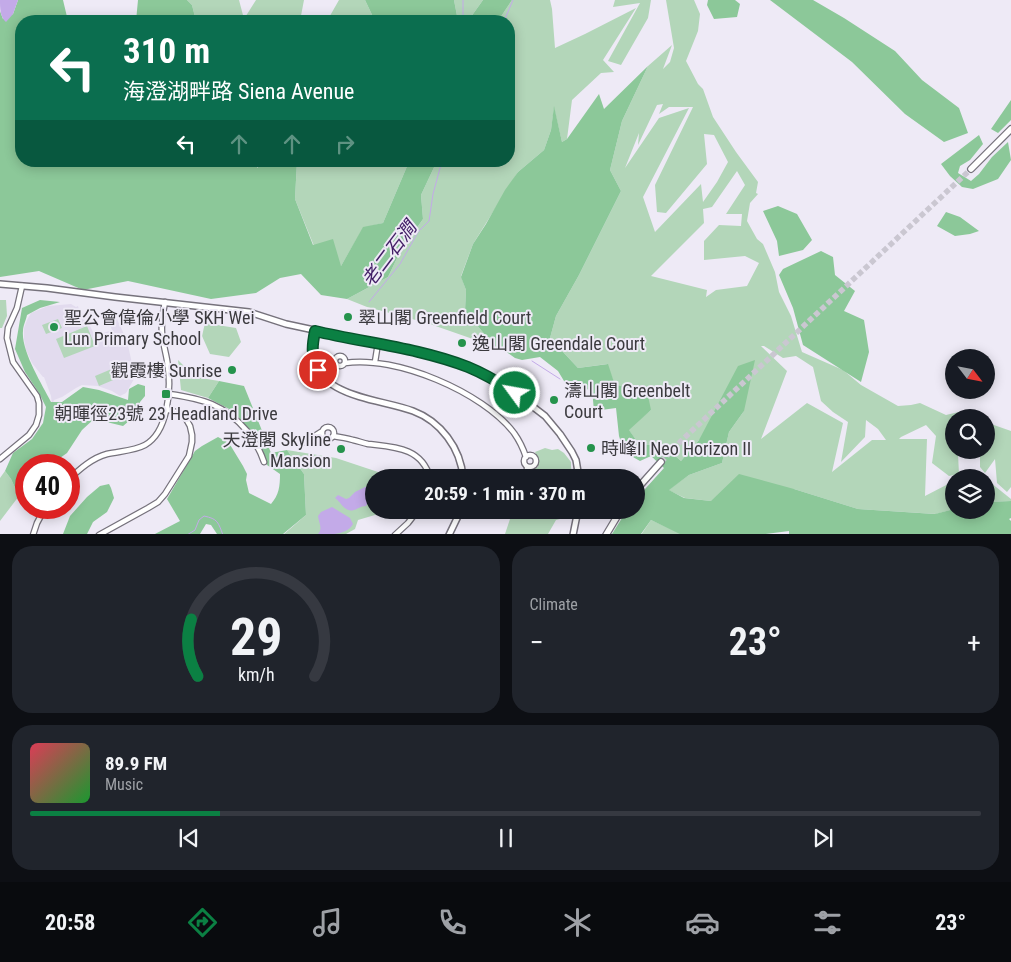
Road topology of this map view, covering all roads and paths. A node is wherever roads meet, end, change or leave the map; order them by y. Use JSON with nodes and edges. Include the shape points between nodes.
{"nodes":[{"id":1,"x":1011,"y":129,"type":"edge"},
{"id":2,"x":971,"y":169,"type":"tunnel mouth"},
{"id":3,"x":0,"y":284,"type":"edge"},
{"id":4,"x":22,"y":286,"type":"junction"},
{"id":5,"x":165,"y":302,"type":"junction"},
{"id":6,"x":315,"y":331,"type":"junction"},
{"id":7,"x":378,"y":344,"type":"junction"},
{"id":8,"x":375,"y":362,"type":"junction"},
{"id":9,"x":345,"y":363,"type":"dead end"},
{"id":10,"x":169,"y":394,"type":"junction"},
{"id":11,"x":166,"y":408,"type":"junction"},
{"id":12,"x":321,"y":432,"type":"junction"},
{"id":13,"x":333,"y":436,"type":"junction"},
{"id":14,"x":305,"y":442,"type":"dead end"},
{"id":15,"x":526,"y":456,"type":"junction"},
{"id":16,"x":0,"y":459,"type":"edge"},
{"id":17,"x":264,"y":462,"type":"dead end"},
{"id":18,"x":660,"y":462,"type":"tunnel mouth"},
{"id":19,"x":528,"y":467,"type":"joint"},
{"id":20,"x":80,"y":469,"type":"edge"},
{"id":21,"x":427,"y":469,"type":"edge"},
{"id":22,"x":462,"y":469,"type":"edge"},
{"id":23,"x":578,"y":469,"type":"edge"},
{"id":24,"x":645,"y":480,"type":"edge"},
{"id":25,"x":39,"y":519,"type":"edge"},
{"id":26,"x":411,"y":519,"type":"edge"},
{"id":27,"x":456,"y":519,"type":"edge"},
{"id":28,"x":576,"y":519,"type":"edge"},
{"id":29,"x":615,"y":519,"type":"edge"},
{"id":30,"x":33,"y":534,"type":"edge"},
{"id":31,"x":98,"y":534,"type":"edge"},
{"id":32,"x":395,"y":534,"type":"edge"},
{"id":33,"x":449,"y":534,"type":"edge"},
{"id":34,"x":573,"y":534,"type":"edge"},
{"id":35,"x":606,"y":534,"type":"edge"}],
"edges":[{"from":1,"to":2,"type":"main road"},
{"from":3,"to":4,"type":"street"},
{"from":4,"to":5,"type":"street"},
{"from":4,"to":16,"type":"street","via":[[7,338],[13,362],[37,396],[39,415],[29,435]]},
{"from":5,"to":6,"type":"street","via":[[249,312]]},
{"from":5,"to":10,"type":"street","via":[[161,330],[169,371]]},
{"from":6,"to":7,"type":"street"},
{"from":6,"to":22,"type":"street","via":[[314,362],[322,376],[341,390],[411,410],[426,418],[446,435],[456,450]]},
{"from":7,"to":8,"type":"street"},
{"from":7,"to":23,"type":"street","via":[[433,356],[488,376],[545,416],[576,460]]},
{"from":8,"to":9,"type":"street"},
{"from":8,"to":15,"type":"street","via":[[422,374],[468,396],[507,425]]},
{"from":10,"to":11,"type":"street"},
{"from":10,"to":17,"type":"street","via":[[194,398],[230,413],[257,445]]},
{"from":11,"to":20,"type":"street","via":[[160,428],[149,442],[138,448],[101,456]]},
{"from":11,"to":31,"type":"street","via":[[180,413],[188,422],[192,431],[188,456],[158,502]]},
{"from":12,"to":13,"type":"street","via":[[324,438]]},
{"from":12,"to":13,"type":"street","via":[[329,426]]},
{"from":12,"to":14,"type":"street"},
{"from":13,"to":21,"type":"street","via":[[404,450],[421,460]]},
{"from":15,"to":19,"type":"street","via":[[524,462]]},
{"from":15,"to":19,"type":"street","via":[[533,456],[536,461]]},
{"from":18,"to":24,"type":"main road"},
{"from":25,"to":30,"type":"street"},
{"from":26,"to":32,"type":"street"},
{"from":27,"to":33,"type":"street"},
{"from":28,"to":34,"type":"street"},
{"from":29,"to":35,"type":"main road"}]}
